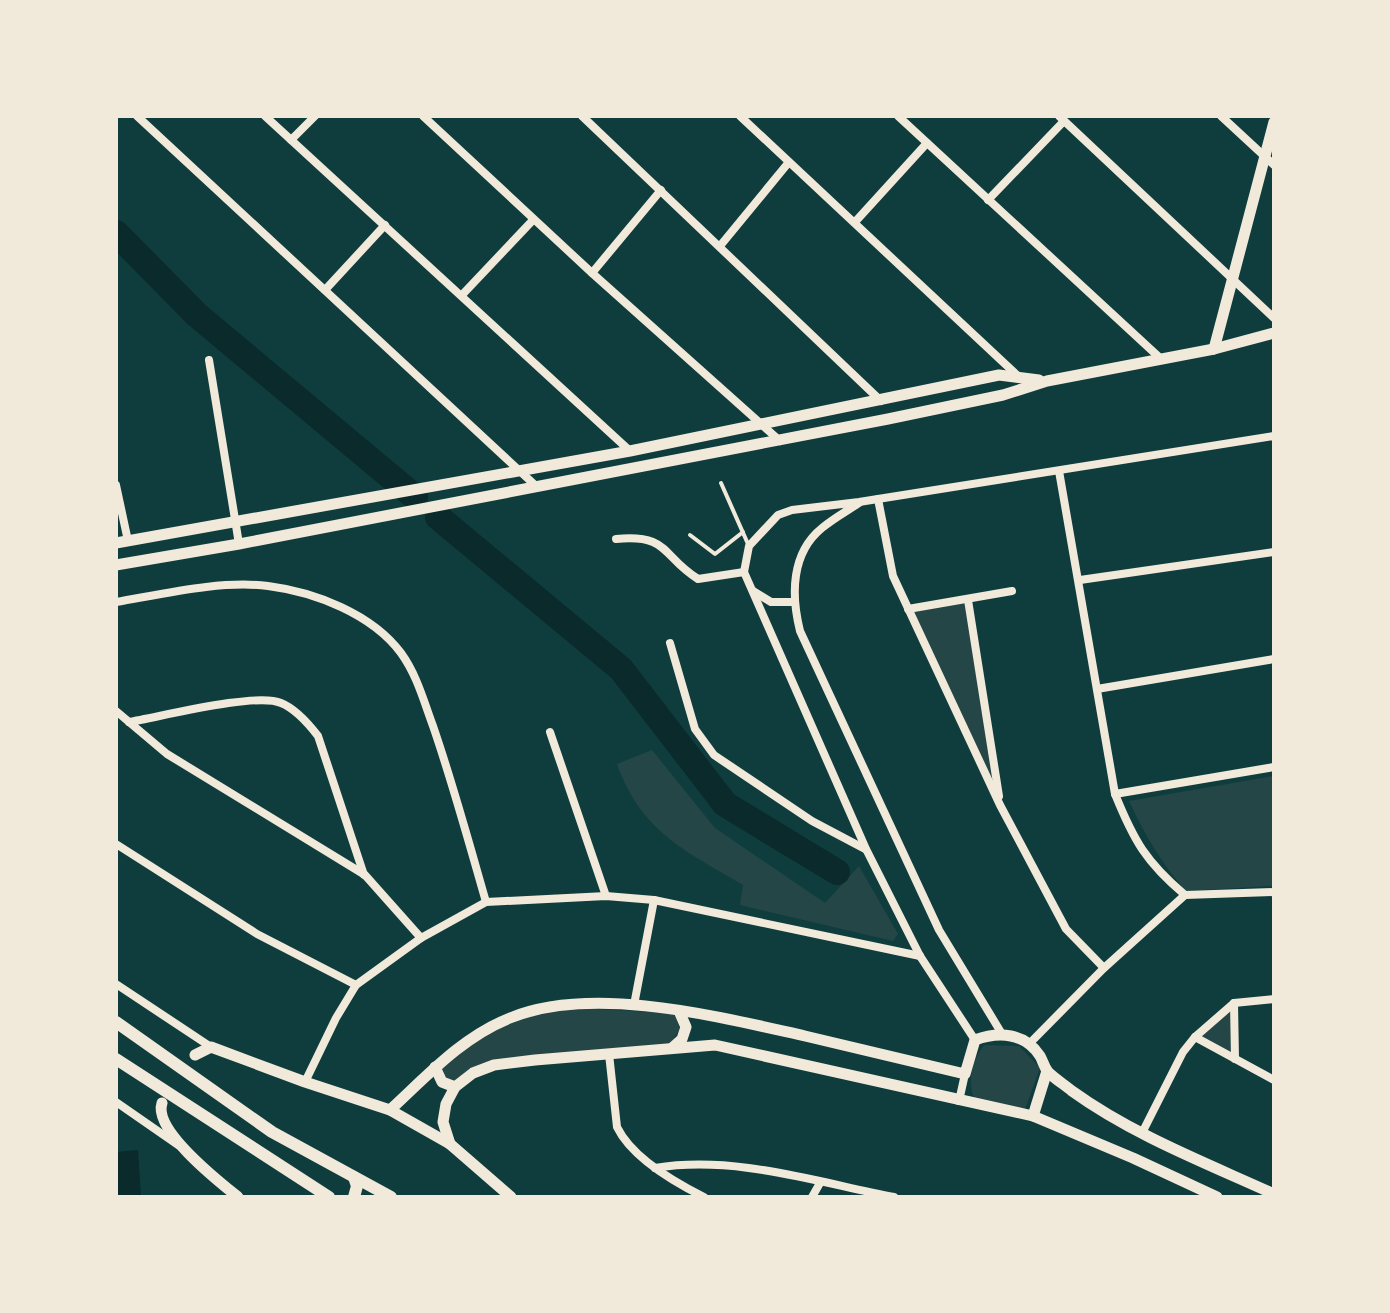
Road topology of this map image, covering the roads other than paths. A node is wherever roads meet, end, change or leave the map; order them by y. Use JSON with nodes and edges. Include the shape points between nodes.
{"nodes":[{"id":1,"x":137,"y":116,"type":"edge"},
{"id":2,"x":265,"y":116,"type":"edge"},
{"id":3,"x":315,"y":116,"type":"edge"},
{"id":4,"x":423,"y":116,"type":"edge"},
{"id":5,"x":582,"y":116,"type":"edge"},
{"id":6,"x":740,"y":116,"type":"edge"},
{"id":7,"x":898,"y":116,"type":"edge"},
{"id":8,"x":1221,"y":116,"type":"edge"},
{"id":9,"x":1062,"y":118,"type":"edge"},
{"id":10,"x":1274,"y":122,"type":"edge"},
{"id":11,"x":291,"y":140,"type":"junction"},
{"id":12,"x":927,"y":143,"type":"junction"},
{"id":13,"x":1265,"y":156,"type":"junction"},
{"id":14,"x":789,"y":162,"type":"junction"},
{"id":15,"x":1274,"y":165,"type":"edge"},
{"id":16,"x":661,"y":190,"type":"junction"},
{"id":17,"x":988,"y":200,"type":"junction"},
{"id":18,"x":533,"y":220,"type":"junction"},
{"id":19,"x":855,"y":222,"type":"junction"},
{"id":20,"x":385,"y":225,"type":"junction"},
{"id":21,"x":720,"y":246,"type":"junction"},
{"id":22,"x":592,"y":273,"type":"junction"},
{"id":23,"x":1232,"y":279,"type":"junction"},
{"id":24,"x":325,"y":290,"type":"junction"},
{"id":25,"x":462,"y":295,"type":"junction"},
{"id":26,"x":1274,"y":318,"type":"edge"},
{"id":27,"x":1274,"y":333,"type":"edge"},
{"id":28,"x":1247,"y":341,"type":"junction"},
{"id":29,"x":1274,"y":342,"type":"edge"},
{"id":30,"x":1214,"y":349,"type":"junction"},
{"id":31,"x":1160,"y":358,"type":"junction"},
{"id":32,"x":209,"y":360,"type":"dead end"},
{"id":33,"x":1025,"y":382,"type":"junction"},
{"id":34,"x":881,"y":401,"type":"junction"},
{"id":35,"x":763,"y":425,"type":"junction"},
{"id":36,"x":1274,"y":436,"type":"edge"},
{"id":37,"x":780,"y":441,"type":"junction"},
{"id":38,"x":630,"y":451,"type":"junction"},
{"id":39,"x":1059,"y":471,"type":"junction"},
{"id":40,"x":519,"y":472,"type":"junction"},
{"id":41,"x":443,"y":483,"type":"junction"},
{"id":42,"x":721,"y":483,"type":"dead end"},
{"id":43,"x":116,"y":485,"type":"edge"},
{"id":44,"x":537,"y":487,"type":"junction"},
{"id":45,"x":878,"y":499,"type":"junction"},
{"id":46,"x":451,"y":502,"type":"junction"},
{"id":47,"x":859,"y":502,"type":"junction"},
{"id":48,"x":235,"y":523,"type":"junction"},
{"id":49,"x":743,"y":532,"type":"junction"},
{"id":50,"x":690,"y":535,"type":"dead end"},
{"id":51,"x":616,"y":539,"type":"dead end"},
{"id":52,"x":122,"y":542,"type":"edge"},
{"id":53,"x":239,"y":544,"type":"junction"},
{"id":54,"x":749,"y":546,"type":"junction"},
{"id":55,"x":1274,"y":552,"type":"edge"},
{"id":56,"x":116,"y":565,"type":"edge"},
{"id":57,"x":744,"y":572,"type":"junction"},
{"id":58,"x":1080,"y":580,"type":"junction"},
{"id":59,"x":749,"y":588,"type":"junction"},
{"id":60,"x":1012,"y":591,"type":"dead end"},
{"id":61,"x":968,"y":600,"type":"junction"},
{"id":62,"x":116,"y":602,"type":"edge"},
{"id":63,"x":793,"y":602,"type":"junction"},
{"id":64,"x":908,"y":609,"type":"junction"},
{"id":65,"x":670,"y":643,"type":"dead end"},
{"id":66,"x":1274,"y":659,"type":"edge"},
{"id":67,"x":1097,"y":689,"type":"junction"},
{"id":68,"x":116,"y":711,"type":"edge"},
{"id":69,"x":129,"y":722,"type":"junction"},
{"id":70,"x":550,"y":732,"type":"dead end"},
{"id":71,"x":1274,"y":767,"type":"edge"},
{"id":72,"x":1115,"y":794,"type":"junction"},
{"id":73,"x":1000,"y":805,"type":"junction"},
{"id":74,"x":116,"y":844,"type":"edge"},
{"id":75,"x":866,"y":849,"type":"junction"},
{"id":76,"x":365,"y":875,"type":"junction"},
{"id":77,"x":1274,"y":892,"type":"edge"},
{"id":78,"x":1185,"y":895,"type":"junction"},
{"id":79,"x":606,"y":896,"type":"junction"},
{"id":80,"x":654,"y":900,"type":"junction"},
{"id":81,"x":486,"y":902,"type":"junction"},
{"id":82,"x":421,"y":938,"type":"junction"},
{"id":83,"x":920,"y":956,"type":"junction"},
{"id":84,"x":1104,"y":968,"type":"junction"},
{"id":85,"x":116,"y":984,"type":"edge"},
{"id":86,"x":356,"y":985,"type":"junction"},
{"id":87,"x":1274,"y":999,"type":"edge"},
{"id":88,"x":1234,"y":1003,"type":"junction"},
{"id":89,"x":634,"y":1005,"type":"junction"},
{"id":90,"x":679,"y":1011,"type":"junction"},
{"id":91,"x":116,"y":1022,"type":"edge"},
{"id":92,"x":1002,"y":1034,"type":"junction"},
{"id":93,"x":1195,"y":1037,"type":"junction"},
{"id":94,"x":975,"y":1040,"type":"junction"},
{"id":95,"x":1030,"y":1043,"type":"junction"},
{"id":96,"x":211,"y":1047,"type":"junction"},
{"id":97,"x":671,"y":1049,"type":"junction"},
{"id":98,"x":609,"y":1054,"type":"junction"},
{"id":99,"x":195,"y":1055,"type":"dead end"},
{"id":100,"x":116,"y":1059,"type":"edge"},
{"id":101,"x":1235,"y":1059,"type":"junction"},
{"id":102,"x":435,"y":1067,"type":"junction"},
{"id":103,"x":1047,"y":1071,"type":"junction"},
{"id":104,"x":965,"y":1074,"type":"junction"},
{"id":105,"x":1274,"y":1080,"type":"edge"},
{"id":106,"x":305,"y":1082,"type":"junction"},
{"id":107,"x":455,"y":1087,"type":"junction"},
{"id":108,"x":959,"y":1101,"type":"junction"},
{"id":109,"x":116,"y":1102,"type":"edge"},
{"id":110,"x":162,"y":1103,"type":"dead end"},
{"id":111,"x":390,"y":1110,"type":"junction"},
{"id":112,"x":1033,"y":1116,"type":"junction"},
{"id":113,"x":1142,"y":1133,"type":"junction"},
{"id":114,"x":450,"y":1144,"type":"junction"},
{"id":115,"x":191,"y":1154,"type":"junction"},
{"id":116,"x":655,"y":1168,"type":"junction"},
{"id":117,"x":354,"y":1177,"type":"junction"},
{"id":118,"x":820,"y":1183,"type":"junction"},
{"id":119,"x":1274,"y":1194,"type":"edge"},
{"id":120,"x":238,"y":1197,"type":"edge"},
{"id":121,"x":329,"y":1197,"type":"edge"},
{"id":122,"x":354,"y":1197,"type":"edge"},
{"id":123,"x":391,"y":1197,"type":"edge"},
{"id":124,"x":511,"y":1197,"type":"edge"},
{"id":125,"x":704,"y":1197,"type":"edge"},
{"id":126,"x":812,"y":1197,"type":"edge"},
{"id":127,"x":894,"y":1197,"type":"edge"},
{"id":128,"x":1217,"y":1197,"type":"edge"}],
"edges":[{"from":1,"to":24,"type":"street"},
{"from":2,"to":11,"type":"street"},
{"from":3,"to":11,"type":"street"},
{"from":4,"to":18,"type":"street"},
{"from":5,"to":16,"type":"street"},
{"from":6,"to":14,"type":"street"},
{"from":7,"to":12,"type":"street"},
{"from":8,"to":13,"type":"street"},
{"from":9,"to":17,"type":"street"},
{"from":9,"to":23,"type":"street"},
{"from":10,"to":13,"type":"street"},
{"from":11,"to":20,"type":"street"},
{"from":12,"to":17,"type":"street"},
{"from":12,"to":19,"type":"street"},
{"from":13,"to":15,"type":"street"},
{"from":13,"to":23,"type":"street"},
{"from":14,"to":19,"type":"street"},
{"from":14,"to":21,"type":"street"},
{"from":16,"to":21,"type":"street"},
{"from":16,"to":22,"type":"street"},
{"from":17,"to":31,"type":"street"},
{"from":18,"to":22,"type":"street"},
{"from":18,"to":25,"type":"street"},
{"from":19,"to":33,"type":"street"},
{"from":20,"to":24,"type":"street"},
{"from":20,"to":25,"type":"street"},
{"from":21,"to":34,"type":"street"},
{"from":22,"to":35,"type":"street"},
{"from":23,"to":26,"type":"street"},
{"from":23,"to":30,"type":"street"},
{"from":24,"to":40,"type":"street"},
{"from":25,"to":38,"type":"street"},
{"from":27,"to":28,"type":"street"},
{"from":28,"to":29,"type":"street"},
{"from":28,"to":30,"type":"street"},
{"from":30,"to":31,"type":"street"},
{"from":31,"to":33,"type":"street"},
{"from":32,"to":48,"type":"street"},
{"from":33,"to":34,"type":"street","via":[[999,375]]},
{"from":33,"to":37,"type":"street","via":[[1003,395]]},
{"from":34,"to":35,"type":"street"},
{"from":35,"to":37,"type":"street"},
{"from":35,"to":38,"type":"street"},
{"from":36,"to":39,"type":"street"},
{"from":37,"to":44,"type":"street"},
{"from":38,"to":40,"type":"street"},
{"from":39,"to":45,"type":"street"},
{"from":39,"to":58,"type":"street"},
{"from":40,"to":41,"type":"street"},
{"from":40,"to":44,"type":"street"},
{"from":41,"to":46,"type":"street"},
{"from":41,"to":48,"type":"street"},
{"from":42,"to":49,"type":"lane"},
{"from":43,"to":52,"type":"street"},
{"from":44,"to":46,"type":"street"},
{"from":45,"to":47,"type":"street"},
{"from":45,"to":64,"type":"street","via":[[893,576]]},
{"from":46,"to":53,"type":"street"},
{"from":47,"to":54,"type":"street","via":[[778,515]]},
{"from":47,"to":63,"type":"street","via":[[820,529],[806,547],[797,566]]},
{"from":48,"to":52,"type":"street"},
{"from":48,"to":53,"type":"street"},
{"from":49,"to":50,"type":"lane","via":[[715,554]]},
{"from":49,"to":54,"type":"lane"},
{"from":51,"to":57,"type":"street","via":[[636,537],[661,544],[698,579]]},
{"from":53,"to":56,"type":"street"},
{"from":54,"to":57,"type":"street"},
{"from":55,"to":58,"type":"street"},
{"from":57,"to":59,"type":"street"},
{"from":58,"to":67,"type":"street"},
{"from":59,"to":63,"type":"street","via":[[771,602]]},
{"from":59,"to":75,"type":"street"},
{"from":60,"to":61,"type":"street"},
{"from":61,"to":64,"type":"street"},
{"from":61,"to":73,"type":"street"},
{"from":62,"to":81,"type":"street","via":[[209,587],[266,585],[314,595],[374,626],[401,653],[417,682]]},
{"from":63,"to":92,"type":"street","via":[[800,631],[939,930]]},
{"from":64,"to":73,"type":"street"},
{"from":65,"to":75,"type":"street","via":[[695,729],[714,755],[812,821]]},
{"from":66,"to":67,"type":"street"},
{"from":67,"to":72,"type":"street"},
{"from":68,"to":69,"type":"street"},
{"from":69,"to":76,"type":"street","via":[[167,754]]},
{"from":69,"to":76,"type":"street","via":[[260,699],[282,703],[318,736]]},
{"from":70,"to":79,"type":"street"},
{"from":71,"to":72,"type":"street"},
{"from":72,"to":78,"type":"street","via":[[1146,858]]},
{"from":73,"to":84,"type":"street","via":[[1066,929]]},
{"from":74,"to":86,"type":"street","via":[[257,934]]},
{"from":75,"to":83,"type":"street"},
{"from":76,"to":82,"type":"street"},
{"from":77,"to":78,"type":"street"},
{"from":78,"to":84,"type":"street"},
{"from":79,"to":80,"type":"street"},
{"from":79,"to":81,"type":"street"},
{"from":80,"to":83,"type":"street"},
{"from":80,"to":89,"type":"street"},
{"from":81,"to":82,"type":"street"},
{"from":82,"to":86,"type":"street"},
{"from":83,"to":94,"type":"street"},
{"from":84,"to":95,"type":"street"},
{"from":85,"to":96,"type":"street"},
{"from":86,"to":106,"type":"street"},
{"from":87,"to":88,"type":"street"},
{"from":88,"to":93,"type":"street"},
{"from":88,"to":101,"type":"street"},
{"from":89,"to":90,"type":"street"},
{"from":89,"to":102,"type":"street","via":[[569,1004],[512,1017],[470,1038]]},
{"from":90,"to":97,"type":"street","via":[[685,1034]]},
{"from":90,"to":104,"type":"street"},
{"from":91,"to":117,"type":"main road","via":[[272,1132]]},
{"from":92,"to":94,"type":"street"},
{"from":92,"to":95,"type":"street"},
{"from":93,"to":101,"type":"street"},
{"from":93,"to":113,"type":"street"},
{"from":94,"to":104,"type":"street"},
{"from":95,"to":103,"type":"street"},
{"from":96,"to":99,"type":"street"},
{"from":96,"to":106,"type":"street"},
{"from":97,"to":98,"type":"street"},
{"from":97,"to":108,"type":"street","via":[[715,1045]]},
{"from":98,"to":107,"type":"street","via":[[494,1065]]},
{"from":98,"to":116,"type":"street","via":[[617,1127]]},
{"from":100,"to":121,"type":"main road"},
{"from":101,"to":105,"type":"street"},
{"from":102,"to":107,"type":"street","via":[[442,1082]]},
{"from":102,"to":111,"type":"street"},
{"from":103,"to":112,"type":"street"},
{"from":103,"to":113,"type":"street"},
{"from":104,"to":108,"type":"street"},
{"from":106,"to":111,"type":"street"},
{"from":107,"to":114,"type":"street","via":[[443,1122]]},
{"from":108,"to":112,"type":"street"},
{"from":109,"to":115,"type":"street"},
{"from":110,"to":115,"type":"street","via":[[161,1116]]},
{"from":111,"to":114,"type":"street"},
{"from":112,"to":128,"type":"street"},
{"from":113,"to":119,"type":"street"},
{"from":114,"to":124,"type":"street"},
{"from":115,"to":120,"type":"street"},
{"from":116,"to":118,"type":"street","via":[[701,1162]]},
{"from":116,"to":125,"type":"street"},
{"from":117,"to":122,"type":"main road"},
{"from":117,"to":123,"type":"main road"},
{"from":118,"to":126,"type":"street"},
{"from":118,"to":127,"type":"street"}]}
